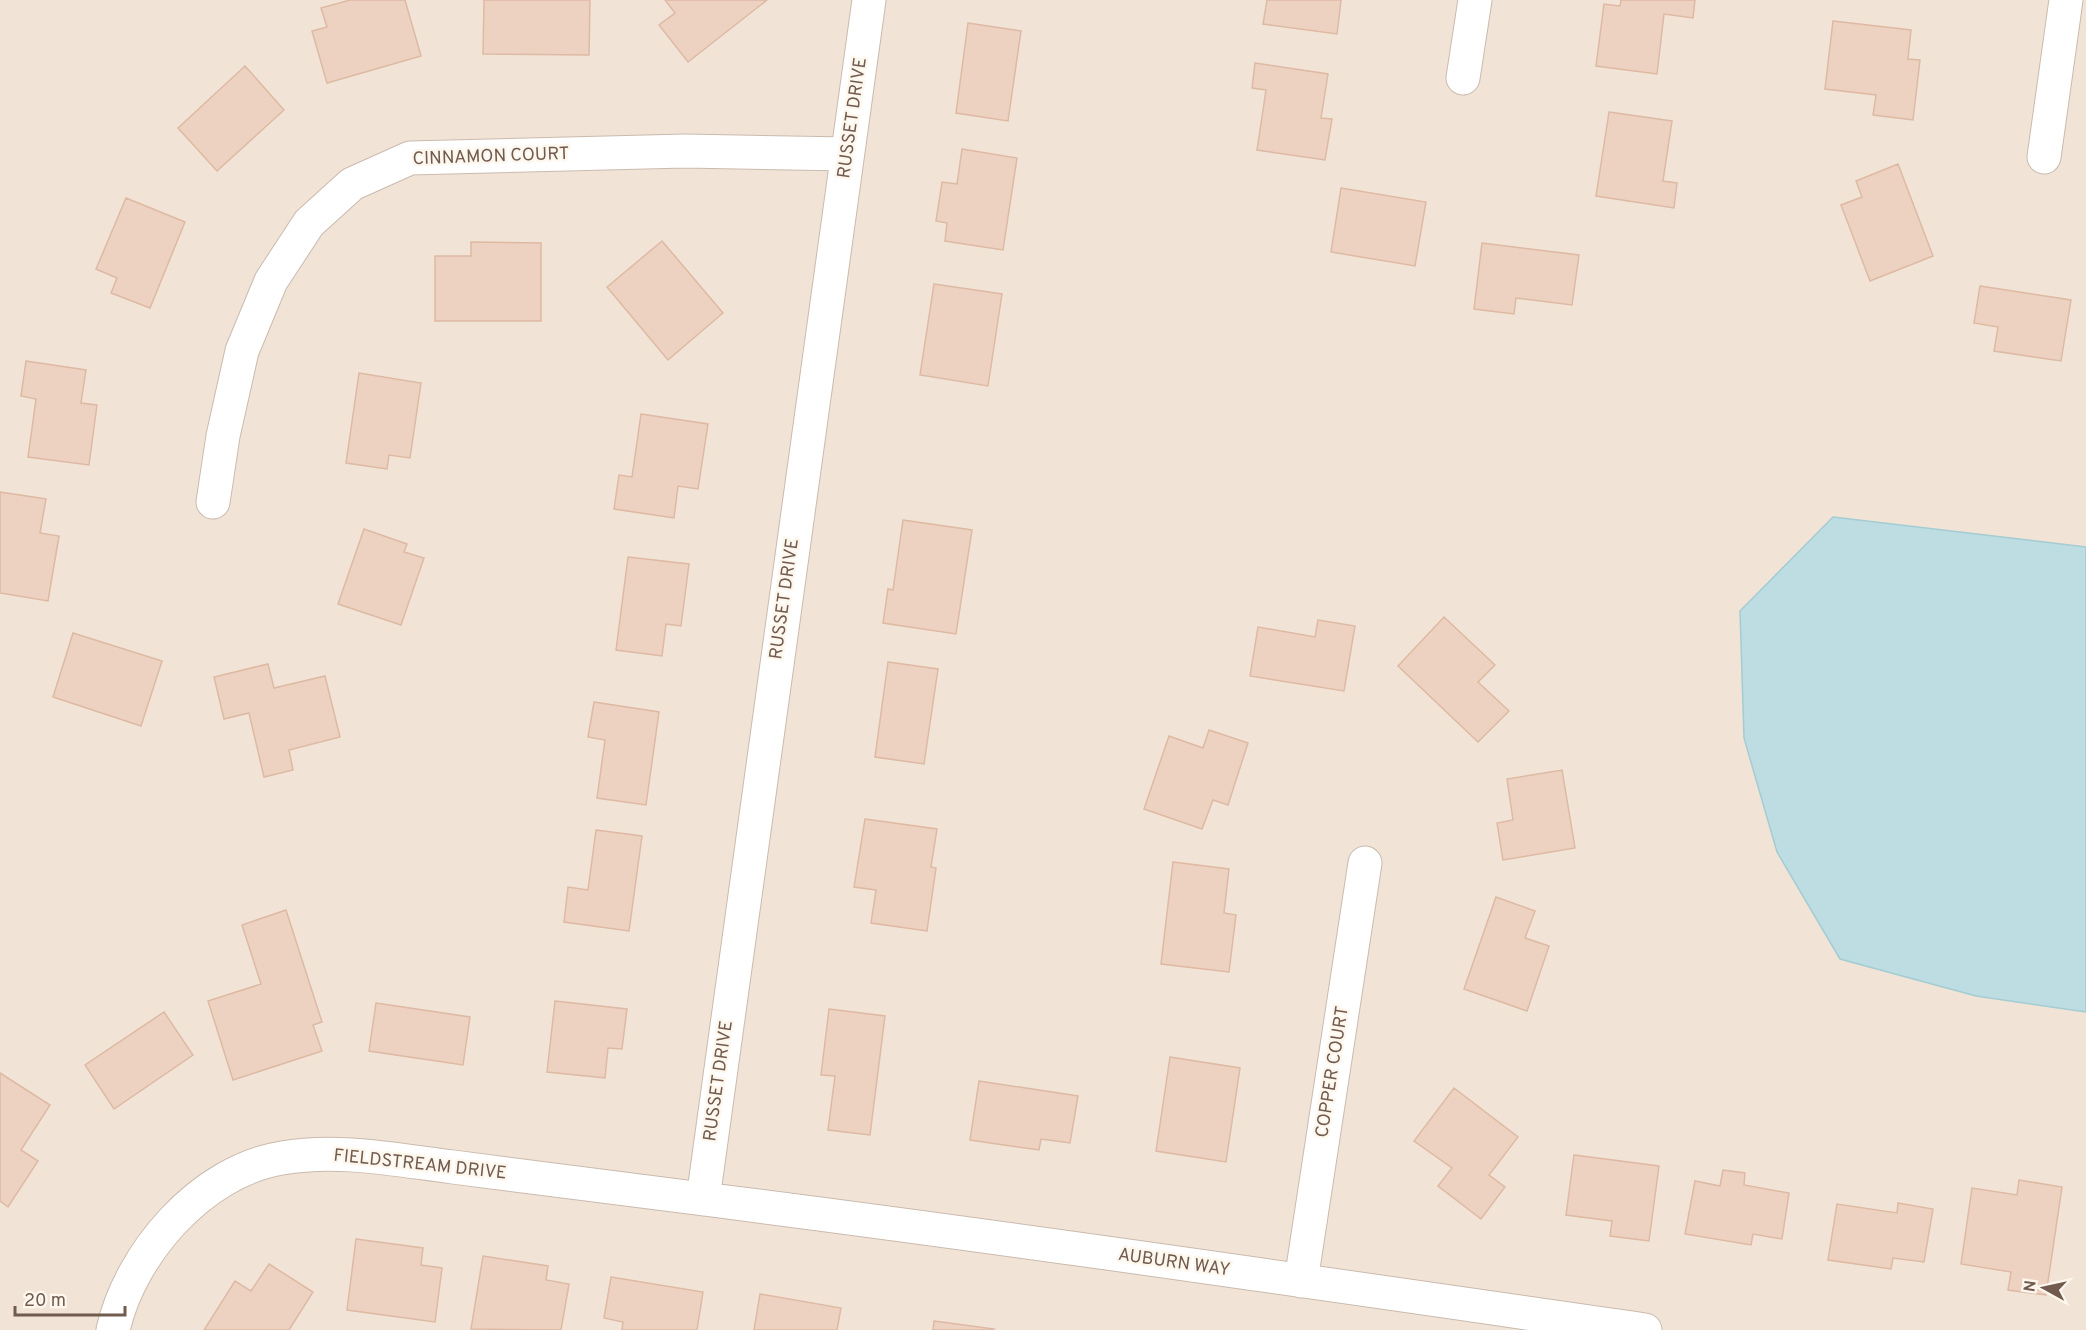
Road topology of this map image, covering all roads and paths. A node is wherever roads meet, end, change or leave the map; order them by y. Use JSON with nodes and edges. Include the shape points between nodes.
{"nodes":[{"id":1,"x":869,"y":0,"type":"edge"},
{"id":2,"x":1475,"y":0,"type":"edge"},
{"id":3,"x":2066,"y":0,"type":"edge"},
{"id":4,"x":1463,"y":78,"type":"dead end"},
{"id":5,"x":848,"y":154,"type":"junction"},
{"id":6,"x":2044,"y":157,"type":"dead end"},
{"id":7,"x":213,"y":502,"type":"dead end"},
{"id":8,"x":1365,"y":862,"type":"dead end"},
{"id":9,"x":703,"y":1199,"type":"junction"},
{"id":10,"x":1301,"y":1281,"type":"junction"},
{"id":11,"x":113,"y":1330,"type":"edge"},
{"id":12,"x":1645,"y":1330,"type":"edge"}],
"edges":[{"from":1,"to":5,"type":"street","name":"RUSSET DRIVE"},
{"from":2,"to":4,"type":"street"},
{"from":3,"to":6,"type":"street"},
{"from":5,"to":7,"type":"street","name":"CINNAMON COURT","via":[[685,151],[410,158],[352,184],[309,223],[271,281],[243,351],[223,436]]},
{"from":5,"to":9,"type":"street","name":"RUSSET DRIVE"},
{"from":8,"to":10,"type":"street","name":"COPPER COURT"},
{"from":9,"to":10,"type":"street","name":"AUBURN WAY"},
{"from":9,"to":11,"type":"street","name":"FIELDSTREAM DRIVE","via":[[344,1153],[279,1158],[238,1172],[194,1201],[152,1245],[134,1271]]},
{"from":10,"to":12,"type":"street","name":"AUBURN WAY"}]}
